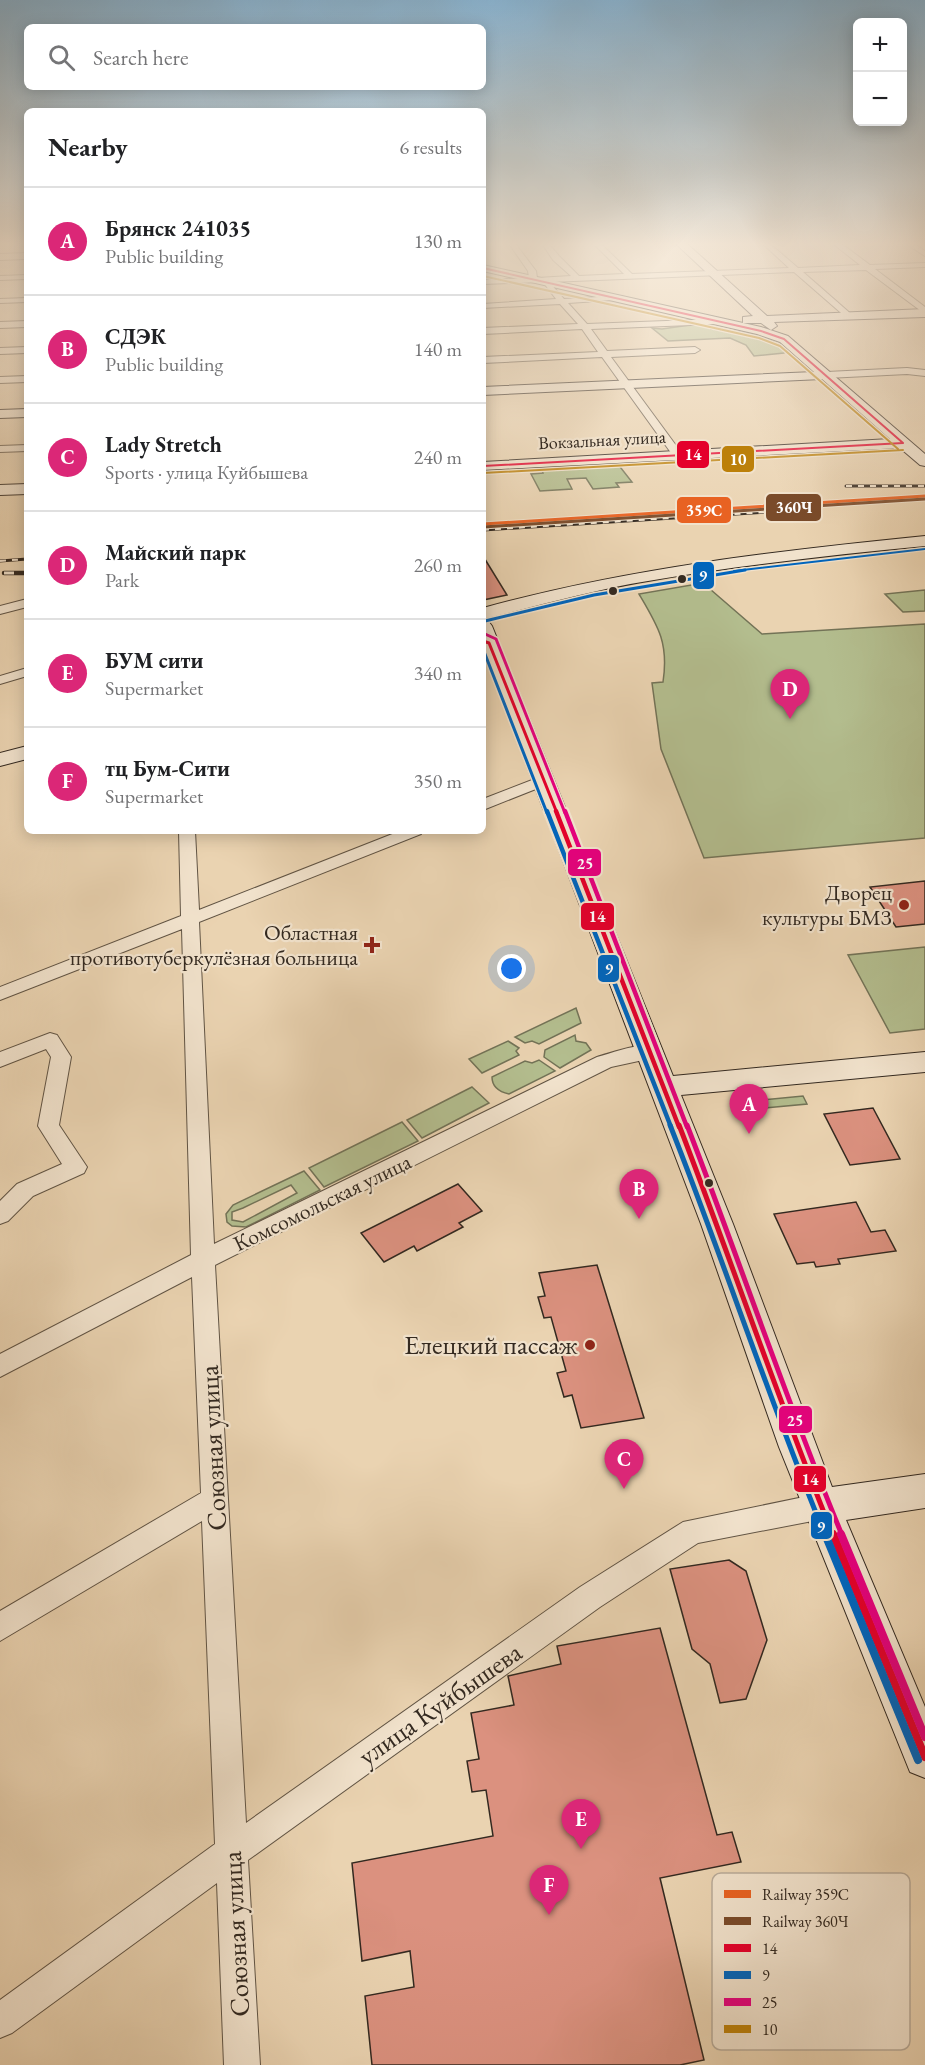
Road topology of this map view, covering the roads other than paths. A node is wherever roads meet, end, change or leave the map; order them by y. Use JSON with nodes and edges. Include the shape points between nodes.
{"nodes":[{"id":1,"x":592,"y":338,"type":"edge"},
{"id":2,"x":784,"y":339,"type":"edge"},
{"id":3,"x":24,"y":350,"type":"edge"},
{"id":4,"x":695,"y":350,"type":"dead end"},
{"id":5,"x":0,"y":351,"type":"edge"},
{"id":6,"x":603,"y":354,"type":"junction"},
{"id":7,"x":486,"y":360,"type":"edge"},
{"id":8,"x":907,"y":371,"type":"junction"},
{"id":9,"x":925,"y":373,"type":"edge"},
{"id":10,"x":827,"y":375,"type":"junction"},
{"id":11,"x":24,"y":379,"type":"edge"},
{"id":12,"x":0,"y":380,"type":"edge"},
{"id":13,"x":628,"y":385,"type":"junction"},
{"id":14,"x":925,"y":385,"type":"edge"},
{"id":15,"x":486,"y":391,"type":"edge"},
{"id":16,"x":24,"y":413,"type":"edge"},
{"id":17,"x":0,"y":414,"type":"edge"},
{"id":18,"x":903,"y":443,"type":"junction"},
{"id":19,"x":24,"y":448,"type":"edge"},
{"id":20,"x":0,"y":449,"type":"edge"},
{"id":21,"x":678,"y":455,"type":"junction"},
{"id":22,"x":925,"y":462,"type":"edge"},
{"id":23,"x":486,"y":466,"type":"edge"},
{"id":24,"x":24,"y":489,"type":"edge"},
{"id":25,"x":0,"y":490,"type":"edge"},
{"id":26,"x":924,"y":541,"type":"edge"},
{"id":27,"x":24,"y":604,"type":"edge"},
{"id":28,"x":0,"y":610,"type":"edge"},
{"id":29,"x":486,"y":613,"type":"edge"},
{"id":30,"x":486,"y":639,"type":"edge"},
{"id":31,"x":24,"y":673,"type":"edge"},
{"id":32,"x":0,"y":680,"type":"edge"},
{"id":33,"x":24,"y":753,"type":"edge"},
{"id":34,"x":0,"y":760,"type":"edge"},
{"id":35,"x":544,"y":780,"type":"junction"},
{"id":36,"x":486,"y":804,"type":"edge"},
{"id":37,"x":187,"y":834,"type":"edge"},
{"id":38,"x":407,"y":834,"type":"edge"},
{"id":39,"x":191,"y":919,"type":"junction"},
{"id":40,"x":0,"y":994,"type":"edge"},
{"id":41,"x":650,"y":1052,"type":"junction"},
{"id":42,"x":0,"y":1060,"type":"edge"},
{"id":43,"x":925,"y":1062,"type":"edge"},
{"id":44,"x":664,"y":1087,"type":"junction"},
{"id":45,"x":0,"y":1215,"type":"edge"},
{"id":46,"x":203,"y":1260,"type":"junction"},
{"id":47,"x":0,"y":1366,"type":"edge"},
{"id":48,"x":925,"y":1491,"type":"edge"},
{"id":49,"x":216,"y":1498,"type":"junction"},
{"id":50,"x":823,"y":1506,"type":"junction"},
{"id":51,"x":0,"y":1626,"type":"edge"},
{"id":52,"x":925,"y":1757,"type":"edge"},
{"id":53,"x":232,"y":1852,"type":"junction"},
{"id":54,"x":0,"y":2021,"type":"edge"},
{"id":55,"x":242,"y":2065,"type":"edge"}],
"edges":[{"from":1,"to":6,"type":"street"},
{"from":2,"to":10,"type":"main road"},
{"from":3,"to":5,"type":"street"},
{"from":4,"to":6,"type":"street"},
{"from":6,"to":7,"type":"street"},
{"from":6,"to":13,"type":"street"},
{"from":8,"to":9,"type":"street"},
{"from":8,"to":10,"type":"street"},
{"from":8,"to":14,"type":"street"},
{"from":10,"to":13,"type":"main road"},
{"from":10,"to":18,"type":"main road"},
{"from":11,"to":12,"type":"street"},
{"from":13,"to":15,"type":"main road"},
{"from":13,"to":21,"type":"street"},
{"from":16,"to":17,"type":"main road"},
{"from":18,"to":21,"type":"main road","name":"Вокзальная улица"},
{"from":18,"to":22,"type":"main road"},
{"from":19,"to":20,"type":"street"},
{"from":21,"to":23,"type":"main road","name":"Вокзальная улица"},
{"from":24,"to":25,"type":"main road"},
{"from":26,"to":29,"type":"main road","via":[[645,574],[574,588]]},
{"from":27,"to":28,"type":"street"},
{"from":30,"to":35,"type":"main road"},
{"from":31,"to":32,"type":"street"},
{"from":33,"to":34,"type":"main road"},
{"from":35,"to":36,"type":"street"},
{"from":35,"to":41,"type":"main road"},
{"from":37,"to":39,"type":"street","name":"Союзная улица"},
{"from":38,"to":39,"type":"street"},
{"from":39,"to":40,"type":"street"},
{"from":39,"to":46,"type":"street","name":"Союзная улица"},
{"from":41,"to":44,"type":"main road"},
{"from":41,"to":46,"type":"street","name":"Комсомольская улица","via":[[604,1062]]},
{"from":42,"to":45,"type":"street","via":[[50,1040],[61,1057],[48,1126],[76,1167],[25,1190]]},
{"from":43,"to":44,"type":"main road"},
{"from":44,"to":50,"type":"main road","via":[[797,1447]]},
{"from":46,"to":47,"type":"street","name":"Комсомольская улица"},
{"from":46,"to":49,"type":"street","name":"Союзная улица"},
{"from":48,"to":50,"type":"main road","name":"улица Куйбышева"},
{"from":49,"to":51,"type":"street"},
{"from":49,"to":53,"type":"street","name":"Союзная улица"},
{"from":50,"to":52,"type":"main road"},
{"from":50,"to":53,"type":"street","name":"улица Куйбышева","via":[[693,1531],[590,1597]]},
{"from":53,"to":54,"type":"street","name":"улица Куйбышева"},
{"from":53,"to":55,"type":"street","name":"Союзная улица"}]}
